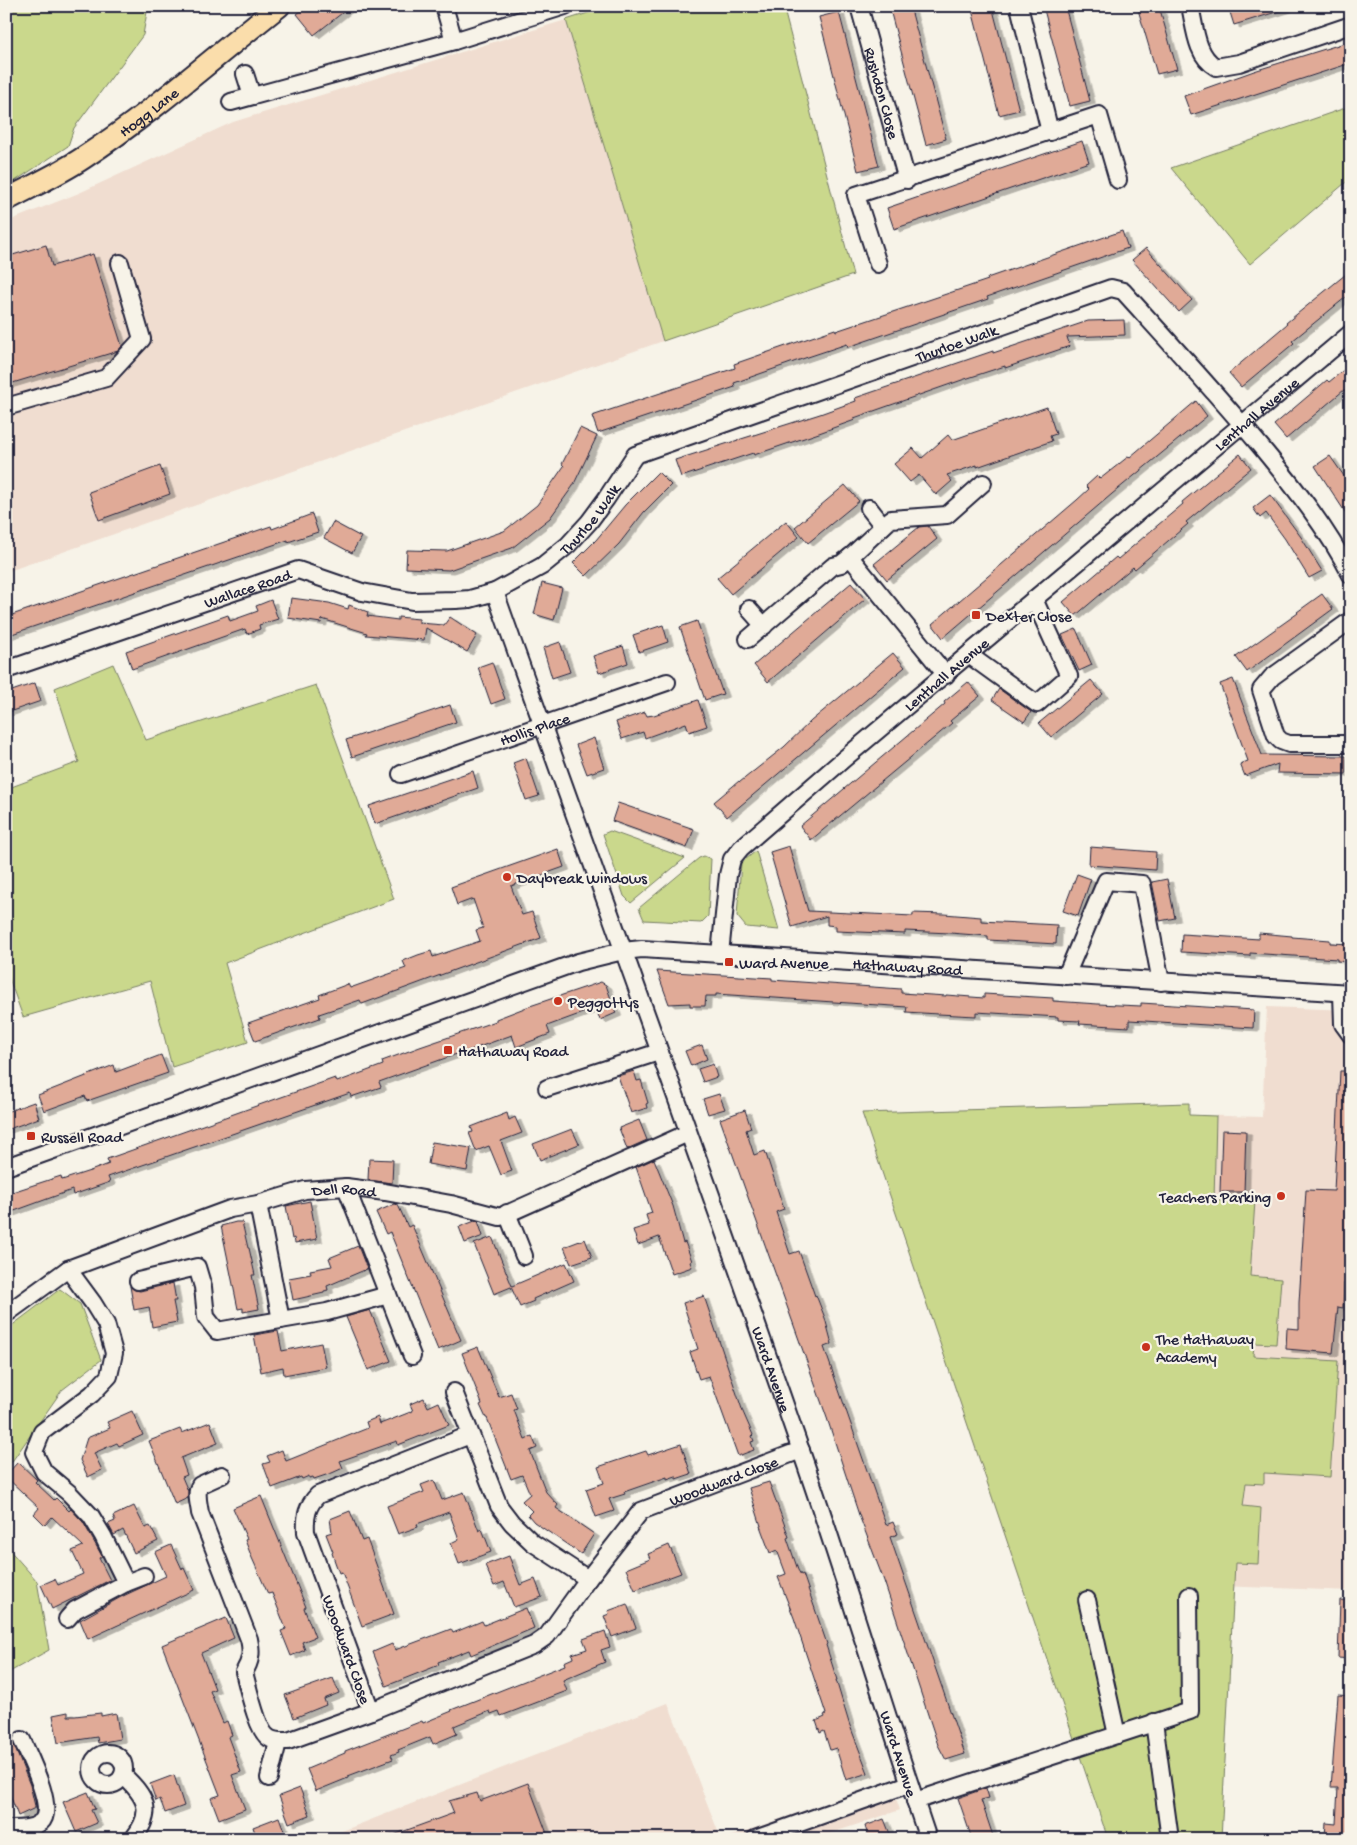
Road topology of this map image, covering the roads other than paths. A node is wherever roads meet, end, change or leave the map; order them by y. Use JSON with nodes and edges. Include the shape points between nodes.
{"nodes":[{"id":1,"x":279,"y":6,"type":"edge"},
{"id":2,"x":444,"y":6,"type":"edge"},
{"id":3,"x":565,"y":6,"type":"edge"},
{"id":4,"x":859,"y":6,"type":"edge"},
{"id":5,"x":1019,"y":6,"type":"edge"},
{"id":6,"x":1190,"y":6,"type":"edge"},
{"id":7,"x":1351,"y":26,"type":"edge"},
{"id":8,"x":454,"y":41,"type":"junction"},
{"id":9,"x":245,"y":74,"type":"dead end"},
{"id":10,"x":252,"y":96,"type":"junction"},
{"id":11,"x":231,"y":102,"type":"dead end"},
{"id":12,"x":1050,"y":132,"type":"junction"},
{"id":13,"x":907,"y":180,"type":"junction"},
{"id":14,"x":1118,"y":180,"type":"dead end"},
{"id":15,"x":6,"y":200,"type":"edge"},
{"id":16,"x":120,"y":263,"type":"dead end"},
{"id":17,"x":878,"y":264,"type":"dead end"},
{"id":18,"x":1351,"y":333,"type":"edge"},
{"id":19,"x":6,"y":407,"type":"edge"},
{"id":20,"x":1243,"y":425,"type":"junction"},
{"id":21,"x":983,"y":483,"type":"dead end"},
{"id":22,"x":869,"y":508,"type":"dead end"},
{"id":23,"x":883,"y":526,"type":"junction"},
{"id":24,"x":850,"y":557,"type":"junction"},
{"id":25,"x":1351,"y":575,"type":"edge"},
{"id":26,"x":495,"y":592,"type":"junction"},
{"id":27,"x":1034,"y":600,"type":"junction"},
{"id":28,"x":749,"y":609,"type":"dead end"},
{"id":29,"x":1351,"y":620,"type":"edge"},
{"id":30,"x":764,"y":626,"type":"junction"},
{"id":31,"x":748,"y":639,"type":"dead end"},
{"id":32,"x":969,"y":655,"type":"junction"},
{"id":33,"x":6,"y":670,"type":"edge"},
{"id":34,"x":946,"y":675,"type":"junction"},
{"id":35,"x":667,"y":682,"type":"dead end"},
{"id":36,"x":542,"y":725,"type":"junction"},
{"id":37,"x":1351,"y":744,"type":"edge"},
{"id":38,"x":401,"y":774,"type":"dead end"},
{"id":39,"x":623,"y":951,"type":"junction"},
{"id":40,"x":720,"y":954,"type":"junction"},
{"id":41,"x":1066,"y":976,"type":"junction"},
{"id":42,"x":1162,"y":982,"type":"junction"},
{"id":43,"x":1347,"y":993,"type":"edge"},
{"id":44,"x":1351,"y":1035,"type":"edge"},
{"id":45,"x":659,"y":1052,"type":"junction"},
{"id":46,"x":547,"y":1088,"type":"dead end"},
{"id":47,"x":688,"y":1133,"type":"junction"},
{"id":48,"x":6,"y":1167,"type":"edge"},
{"id":49,"x":346,"y":1187,"type":"junction"},
{"id":50,"x":258,"y":1204,"type":"junction"},
{"id":51,"x":508,"y":1213,"type":"junction"},
{"id":52,"x":524,"y":1256,"type":"dead end"},
{"id":53,"x":68,"y":1269,"type":"junction"},
{"id":54,"x":138,"y":1281,"type":"dead end"},
{"id":55,"x":388,"y":1295,"type":"junction"},
{"id":56,"x":6,"y":1314,"type":"edge"},
{"id":57,"x":281,"y":1320,"type":"junction"},
{"id":58,"x":412,"y":1356,"type":"dead end"},
{"id":59,"x":454,"y":1392,"type":"dead end"},
{"id":60,"x":470,"y":1435,"type":"junction"},
{"id":61,"x":801,"y":1450,"type":"junction"},
{"id":62,"x":222,"y":1475,"type":"dead end"},
{"id":63,"x":144,"y":1576,"type":"dead end"},
{"id":64,"x":588,"y":1579,"type":"junction"},
{"id":65,"x":126,"y":1583,"type":"junction"},
{"id":66,"x":1189,"y":1596,"type":"dead end"},
{"id":67,"x":1087,"y":1600,"type":"dead end"},
{"id":68,"x":67,"y":1619,"type":"dead end"},
{"id":69,"x":371,"y":1711,"type":"junction"},
{"id":70,"x":1154,"y":1722,"type":"junction"},
{"id":71,"x":1117,"y":1734,"type":"junction"},
{"id":72,"x":22,"y":1740,"type":"dead end"},
{"id":73,"x":278,"y":1742,"type":"junction"},
{"id":74,"x":123,"y":1775,"type":"dead end"},
{"id":75,"x":269,"y":1778,"type":"dead end"},
{"id":76,"x":910,"y":1784,"type":"junction"},
{"id":77,"x":915,"y":1801,"type":"junction"},
{"id":78,"x":6,"y":1829,"type":"edge"},
{"id":79,"x":133,"y":1839,"type":"edge"},
{"id":80,"x":754,"y":1839,"type":"edge"},
{"id":81,"x":928,"y":1839,"type":"edge"},
{"id":82,"x":1170,"y":1839,"type":"edge"}],
"edges":[{"from":1,"to":15,"type":"main road","name":"Hogg Lane","via":[[90,154]]},
{"from":2,"to":8,"type":"street"},
{"from":3,"to":8,"type":"street"},
{"from":4,"to":13,"type":"street","name":"Rushdon Close"},
{"from":5,"to":12,"type":"street"},
{"from":6,"to":7,"type":"street","via":[[1201,51],[1205,59],[1216,67]]},
{"from":8,"to":10,"type":"street"},
{"from":9,"to":10,"type":"street"},
{"from":10,"to":11,"type":"street"},
{"from":12,"to":13,"type":"street"},
{"from":12,"to":14,"type":"street","via":[[1099,115]]},
{"from":13,"to":17,"type":"street","via":[[856,195]]},
{"from":16,"to":19,"type":"street","via":[[142,338],[106,378]]},
{"from":18,"to":20,"type":"street","name":"Lenthall Avenue"},
{"from":20,"to":25,"type":"street","name":"Thurloe Walk","via":[[1303,498]]},
{"from":20,"to":26,"type":"street","name":"Thurloe Walk","via":[[1123,291],[1111,288],[635,454],[606,499],[568,545],[542,566]]},
{"from":20,"to":27,"type":"street","name":"Lenthall Avenue"},
{"from":21,"to":23,"type":"street","via":[[946,515],[891,519]]},
{"from":22,"to":23,"type":"street"},
{"from":23,"to":24,"type":"street"},
{"from":24,"to":30,"type":"street","via":[[833,566]]},
{"from":24,"to":34,"type":"street"},
{"from":26,"to":33,"type":"street","name":"Wallace Road","via":[[470,599],[398,599],[362,592],[298,570]]},
{"from":26,"to":36,"type":"street","name":"Ward Avenue"},
{"from":27,"to":32,"type":"street","name":"Lenthall Avenue"},
{"from":27,"to":32,"type":"street","via":[[1069,676],[1037,704]]},
{"from":28,"to":30,"type":"street"},
{"from":29,"to":37,"type":"street","via":[[1272,678],[1261,690],[1276,736],[1281,741],[1290,744]]},
{"from":30,"to":31,"type":"street"},
{"from":32,"to":34,"type":"street","name":"Lenthall Avenue"},
{"from":34,"to":40,"type":"street","name":"Lenthall Avenue","via":[[732,859]]},
{"from":35,"to":36,"type":"street","name":"Hollis Place"},
{"from":36,"to":38,"type":"street","name":"Hollis Place"},
{"from":36,"to":39,"type":"street","name":"Ward Avenue"},
{"from":39,"to":40,"type":"street","name":"Hathaway Road","via":[[662,949]]},
{"from":39,"to":45,"type":"street","name":"Ward Avenue"},
{"from":39,"to":48,"type":"street","name":"Hathaway Road","via":[[578,962]]},
{"from":40,"to":41,"type":"street","name":"Hathaway Road"},
{"from":41,"to":42,"type":"street","name":"Hathaway Road"},
{"from":41,"to":42,"type":"street","via":[[1106,881],[1142,884]]},
{"from":42,"to":43,"type":"street","name":"Hathaway Road"},
{"from":43,"to":44,"type":"street","via":[[1343,1024]]},
{"from":45,"to":46,"type":"street"},
{"from":45,"to":47,"type":"street","name":"Ward Avenue"},
{"from":47,"to":51,"type":"street","name":"Dell Road"},
{"from":47,"to":61,"type":"street","name":"Ward Avenue"},
{"from":49,"to":50,"type":"street","name":"Dell Road","via":[[305,1190]]},
{"from":49,"to":51,"type":"street","name":"Dell Road","via":[[451,1204],[500,1217]]},
{"from":49,"to":55,"type":"street"},
{"from":50,"to":53,"type":"street","name":"Dell Road","via":[[230,1209]]},
{"from":50,"to":57,"type":"street"},
{"from":51,"to":52,"type":"street"},
{"from":53,"to":56,"type":"street","name":"Dell Road"},
{"from":53,"to":65,"type":"street","via":[[106,1324],[114,1354],[109,1376],[92,1394],[42,1432],[34,1452],[44,1472],[91,1516]]},
{"from":54,"to":57,"type":"street","via":[[197,1267],[206,1317],[217,1331]]},
{"from":55,"to":57,"type":"street","via":[[328,1312]]},
{"from":55,"to":58,"type":"street"},
{"from":59,"to":60,"type":"street"},
{"from":60,"to":64,"type":"street","via":[[499,1506],[512,1523],[533,1543]]},
{"from":60,"to":69,"type":"street","name":"Woodward Close","via":[[318,1494],[307,1510],[306,1532]]},
{"from":61,"to":64,"type":"street","name":"Woodward Close","via":[[641,1511]]},
{"from":61,"to":76,"type":"street","name":"Ward Avenue"},
{"from":62,"to":73,"type":"street","via":[[198,1488],[200,1513],[249,1639],[251,1655],[244,1672],[261,1730]]},
{"from":63,"to":65,"type":"street"},
{"from":64,"to":69,"type":"street","name":"Woodward Close","via":[[547,1636],[534,1645]]},
{"from":65,"to":68,"type":"street","via":[[75,1610]]},
{"from":66,"to":70,"type":"street","via":[[1190,1711]]},
{"from":67,"to":71,"type":"street"},
{"from":69,"to":73,"type":"street"},
{"from":70,"to":71,"type":"street"},
{"from":70,"to":82,"type":"street"},
{"from":71,"to":77,"type":"street"},
{"from":72,"to":78,"type":"street","via":[[45,1799],[46,1811],[41,1822],[22,1829]]},
{"from":73,"to":75,"type":"street"},
{"from":74,"to":79,"type":"street","via":[[141,1793],[145,1804],[142,1824]]},
{"from":76,"to":77,"type":"street","name":"Ward Avenue"},
{"from":76,"to":80,"type":"street"},
{"from":77,"to":81,"type":"street","name":"Ward Avenue"}]}
